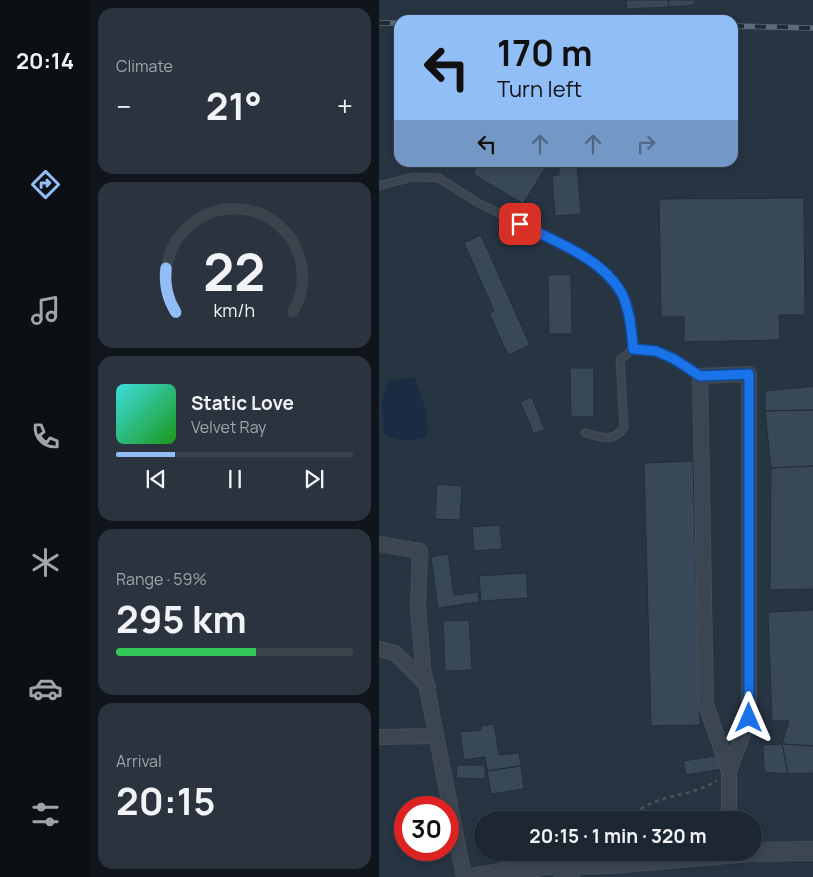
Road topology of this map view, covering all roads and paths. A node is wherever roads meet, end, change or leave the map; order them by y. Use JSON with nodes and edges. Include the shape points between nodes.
{"nodes":[{"id":1,"x":379,"y":186,"type":"edge"},
{"id":2,"x":633,"y":349,"type":"junction"},
{"id":3,"x":700,"y":376,"type":"junction"},
{"id":4,"x":585,"y":433,"type":"dead end"},
{"id":5,"x":379,"y":544,"type":"edge"},
{"id":6,"x":379,"y":649,"type":"edge"},
{"id":7,"x":428,"y":686,"type":"junction"},
{"id":8,"x":436,"y":736,"type":"junction"},
{"id":9,"x":379,"y":737,"type":"edge"},
{"id":10,"x":729,"y":771,"type":"junction"},
{"id":11,"x":639,"y":811,"type":"edge"},
{"id":12,"x":729,"y":811,"type":"edge"},
{"id":13,"x":813,"y":851,"type":"edge"},
{"id":14,"x":762,"y":852,"type":"edge"},
{"id":15,"x":644,"y":861,"type":"edge"},
{"id":16,"x":549,"y":865,"type":"junction"},
{"id":17,"x":464,"y":877,"type":"edge"},
{"id":18,"x":476,"y":877,"type":"edge"},
{"id":19,"x":572,"y":877,"type":"edge"}],
"edges":[{"from":1,"to":2,"type":"lane","via":[[413,178],[439,178],[478,203],[580,255],[602,270],[623,296]]},
{"from":2,"to":3,"type":"lane","via":[[656,351]]},
{"from":2,"to":4,"type":"lane","via":[[620,360],[624,426],[617,435],[607,439]]},
{"from":3,"to":10,"type":"street","via":[[706,705]]},
{"from":3,"to":10,"type":"street","via":[[749,374],[749,718]]},
{"from":5,"to":7,"type":"street","via":[[420,551],[418,613],[423,668]]},
{"from":6,"to":7,"type":"street","via":[[395,653]]},
{"from":7,"to":8,"type":"street"},
{"from":8,"to":9,"type":"street"},
{"from":8,"to":17,"type":"street"},
{"from":10,"to":11,"type":"path","via":[[698,790],[647,803]]},
{"from":10,"to":12,"type":"street"},
{"from":13,"to":14,"type":"street"},
{"from":15,"to":16,"type":"street"},
{"from":16,"to":18,"type":"street"},
{"from":16,"to":19,"type":"street"}]}
